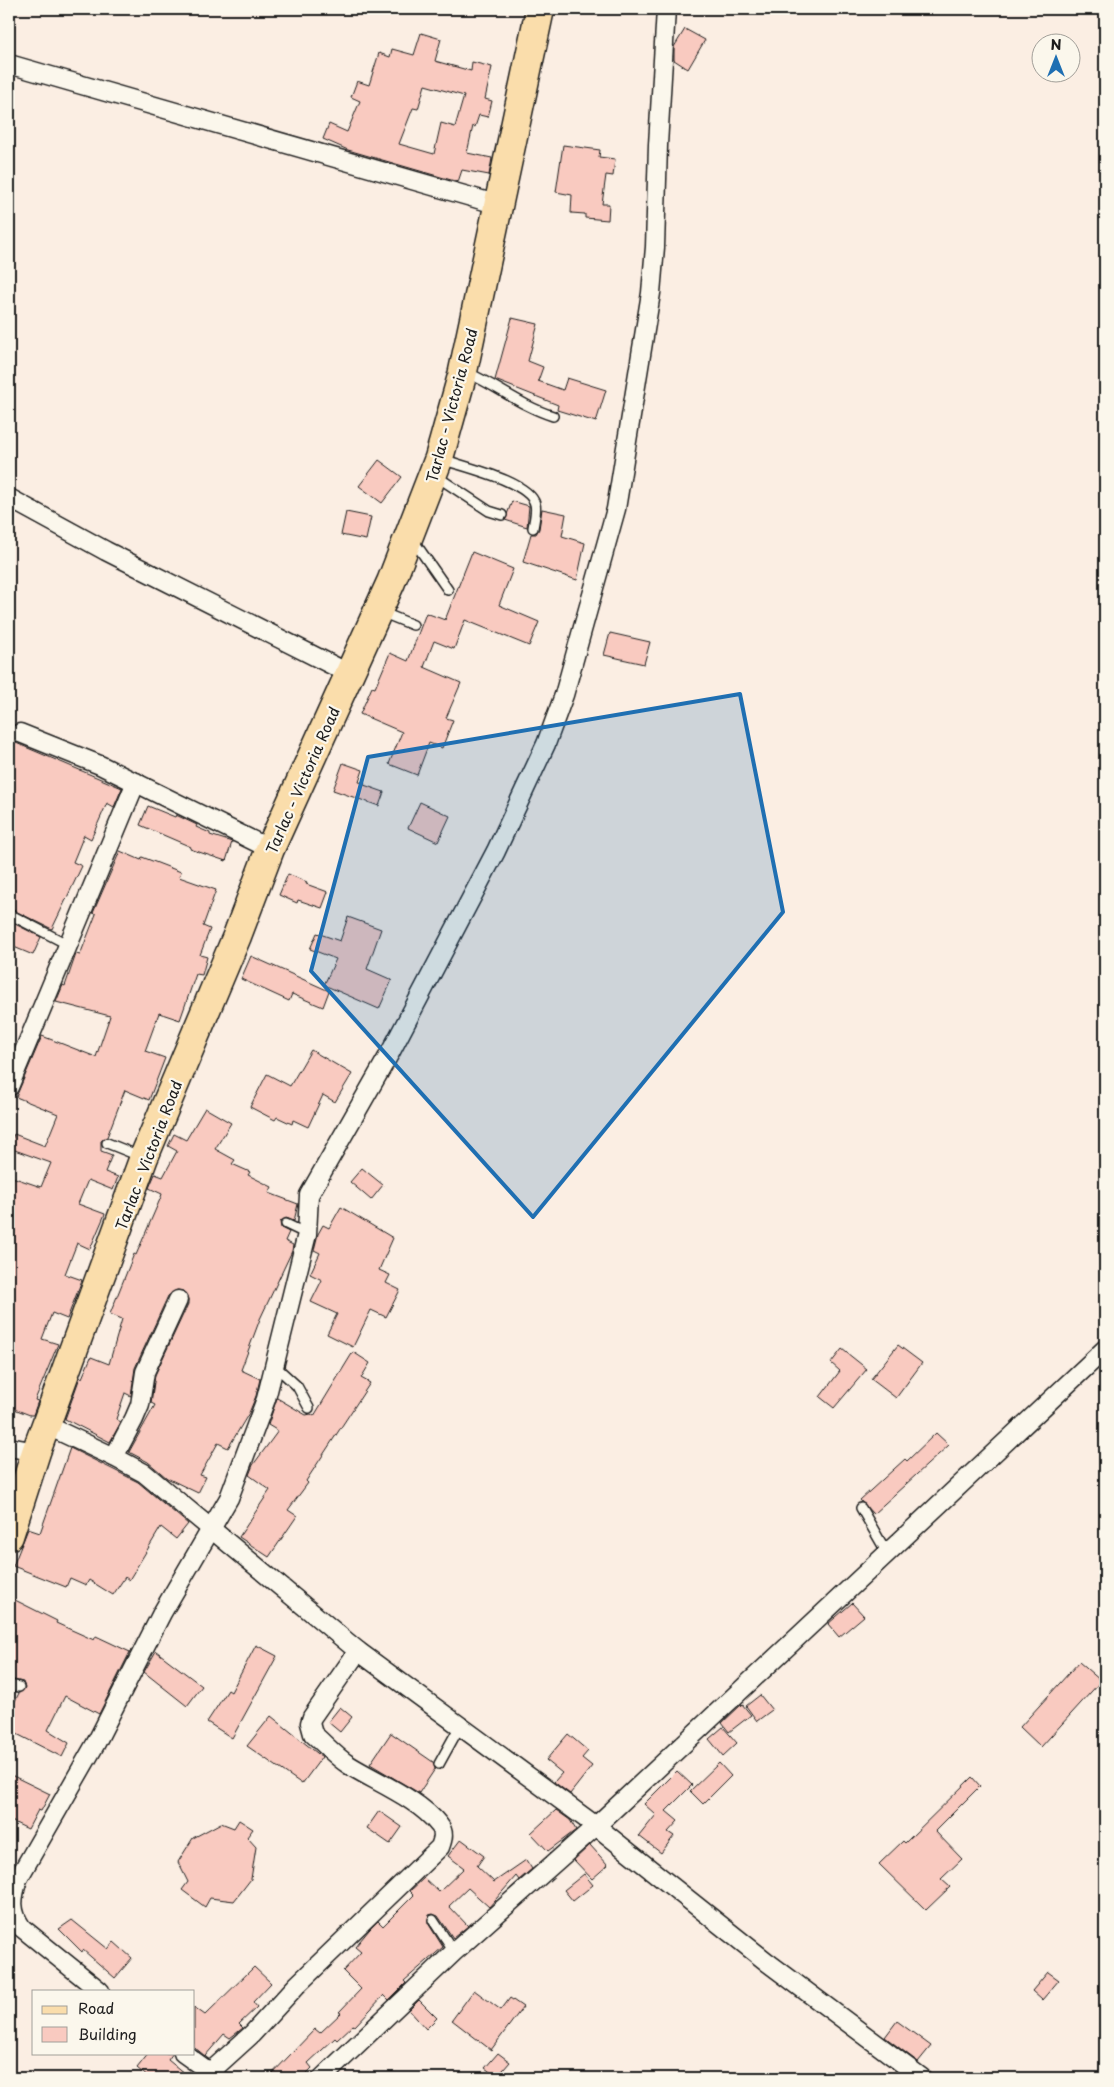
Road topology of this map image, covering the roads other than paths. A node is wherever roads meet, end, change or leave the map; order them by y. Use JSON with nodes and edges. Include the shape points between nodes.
{"nodes":[{"id":1,"x":540,"y":9,"type":"edge"},
{"id":2,"x":666,"y":9,"type":"edge"},
{"id":3,"x":9,"y":64,"type":"edge"},
{"id":4,"x":499,"y":205,"type":"junction"},
{"id":5,"x":463,"y":370,"type":"junction"},
{"id":6,"x":553,"y":416,"type":"dead end"},
{"id":7,"x":436,"y":466,"type":"junction"},
{"id":8,"x":9,"y":498,"type":"edge"},
{"id":9,"x":502,"y":515,"type":"dead end"},
{"id":10,"x":533,"y":528,"type":"dead end"},
{"id":11,"x":410,"y":536,"type":"junction"},
{"id":12,"x":448,"y":590,"type":"dead end"},
{"id":13,"x":378,"y":611,"type":"junction"},
{"id":14,"x":413,"y":624,"type":"dead end"},
{"id":15,"x":350,"y":674,"type":"junction"},
{"id":16,"x":20,"y":732,"type":"dead end"},
{"id":17,"x":136,"y":782,"type":"junction"},
{"id":18,"x":270,"y":849,"type":"junction"},
{"id":19,"x":9,"y":914,"type":"edge"},
{"id":20,"x":67,"y":944,"type":"junction"},
{"id":21,"x":9,"y":1087,"type":"edge"},
{"id":22,"x":107,"y":1143,"type":"dead end"},
{"id":23,"x":144,"y":1158,"type":"junction"},
{"id":24,"x":286,"y":1224,"type":"dead end"},
{"id":25,"x":307,"y":1234,"type":"junction"},
{"id":26,"x":178,"y":1300,"type":"dead end"},
{"id":27,"x":1105,"y":1349,"type":"edge"},
{"id":28,"x":274,"y":1365,"type":"junction"},
{"id":29,"x":309,"y":1408,"type":"dead end"},
{"id":30,"x":46,"y":1425,"type":"junction"},
{"id":31,"x":9,"y":1447,"type":"edge"},
{"id":32,"x":36,"y":1452,"type":"junction"},
{"id":33,"x":114,"y":1457,"type":"junction"},
{"id":34,"x":861,"y":1508,"type":"dead end"},
{"id":35,"x":210,"y":1530,"type":"junction"},
{"id":36,"x":9,"y":1536,"type":"edge"},
{"id":37,"x":887,"y":1553,"type":"junction"},
{"id":38,"x":358,"y":1651,"type":"junction"},
{"id":39,"x":9,"y":1685,"type":"edge"},
{"id":40,"x":19,"y":1687,"type":"dead end"},
{"id":41,"x":460,"y":1726,"type":"junction"},
{"id":42,"x":439,"y":1764,"type":"dead end"},
{"id":43,"x":596,"y":1826,"type":"junction"},
{"id":44,"x":432,"y":1920,"type":"dead end"},
{"id":45,"x":454,"y":1952,"type":"junction"},
{"id":46,"x":99,"y":1990,"type":"edge"},
{"id":47,"x":184,"y":2054,"type":"edge"},
{"id":48,"x":213,"y":2076,"type":"edge"},
{"id":49,"x":322,"y":2078,"type":"edge"},
{"id":50,"x":922,"y":2078,"type":"edge"}],
"edges":[{"from":1,"to":4,"type":"main road","name":"Tarlac - Victoria Road"},
{"from":2,"to":25,"type":"street","via":[[656,247],[650,303],[616,509],[564,695],[546,744],[496,851],[390,1053],[309,1195]]},
{"from":3,"to":4,"type":"street"},
{"from":4,"to":5,"type":"main road","name":"Tarlac - Victoria Road"},
{"from":5,"to":6,"type":"lane","via":[[537,411]]},
{"from":5,"to":7,"type":"main road","name":"Tarlac - Victoria Road"},
{"from":7,"to":9,"type":"lane","via":[[489,511]]},
{"from":7,"to":10,"type":"lane","via":[[513,484],[526,492],[535,505]]},
{"from":7,"to":11,"type":"main road","name":"Tarlac - Victoria Road"},
{"from":8,"to":15,"type":"street","via":[[106,551]]},
{"from":11,"to":12,"type":"lane"},
{"from":11,"to":13,"type":"main road","name":"Tarlac - Victoria Road"},
{"from":13,"to":14,"type":"lane"},
{"from":13,"to":15,"type":"main road","name":"Tarlac - Victoria Road"},
{"from":15,"to":18,"type":"main road","name":"Tarlac - Victoria Road"},
{"from":16,"to":17,"type":"street"},
{"from":17,"to":18,"type":"street"},
{"from":17,"to":20,"type":"street"},
{"from":18,"to":23,"type":"main road","name":"Tarlac - Victoria Road"},
{"from":19,"to":20,"type":"lane"},
{"from":20,"to":21,"type":"street"},
{"from":22,"to":23,"type":"lane"},
{"from":23,"to":30,"type":"main road","name":"Tarlac - Victoria Road"},
{"from":24,"to":25,"type":"lane"},
{"from":25,"to":28,"type":"street"},
{"from":26,"to":33,"type":"street","via":[[146,1372],[137,1412]]},
{"from":27,"to":37,"type":"street"},
{"from":28,"to":29,"type":"lane","via":[[297,1386]]},
{"from":28,"to":35,"type":"street","via":[[266,1399],[229,1498]]},
{"from":30,"to":32,"type":"main road","name":"Tarlac - Victoria Road"},
{"from":30,"to":33,"type":"street"},
{"from":31,"to":32,"type":"street"},
{"from":32,"to":36,"type":"main road","name":"Tarlac - Victoria Road"},
{"from":33,"to":35,"type":"street","via":[[144,1473]]},
{"from":34,"to":37,"type":"lane"},
{"from":35,"to":38,"type":"street"},
{"from":35,"to":46,"type":"street","via":[[162,1613],[96,1743],[18,1879],[14,1894],[12,1908],[22,1928]]},
{"from":37,"to":43,"type":"street"},
{"from":38,"to":41,"type":"street"},
{"from":38,"to":48,"type":"street","via":[[312,1717],[313,1734],[347,1763],[430,1816],[443,1833],[440,1847],[297,1986]]},
{"from":39,"to":40,"type":"lane"},
{"from":41,"to":42,"type":"lane"},
{"from":41,"to":43,"type":"street"},
{"from":43,"to":45,"type":"street"},
{"from":43,"to":50,"type":"street","via":[[767,1962]]},
{"from":44,"to":45,"type":"lane"},
{"from":45,"to":49,"type":"street"},
{"from":47,"to":48,"type":"street"}]}
